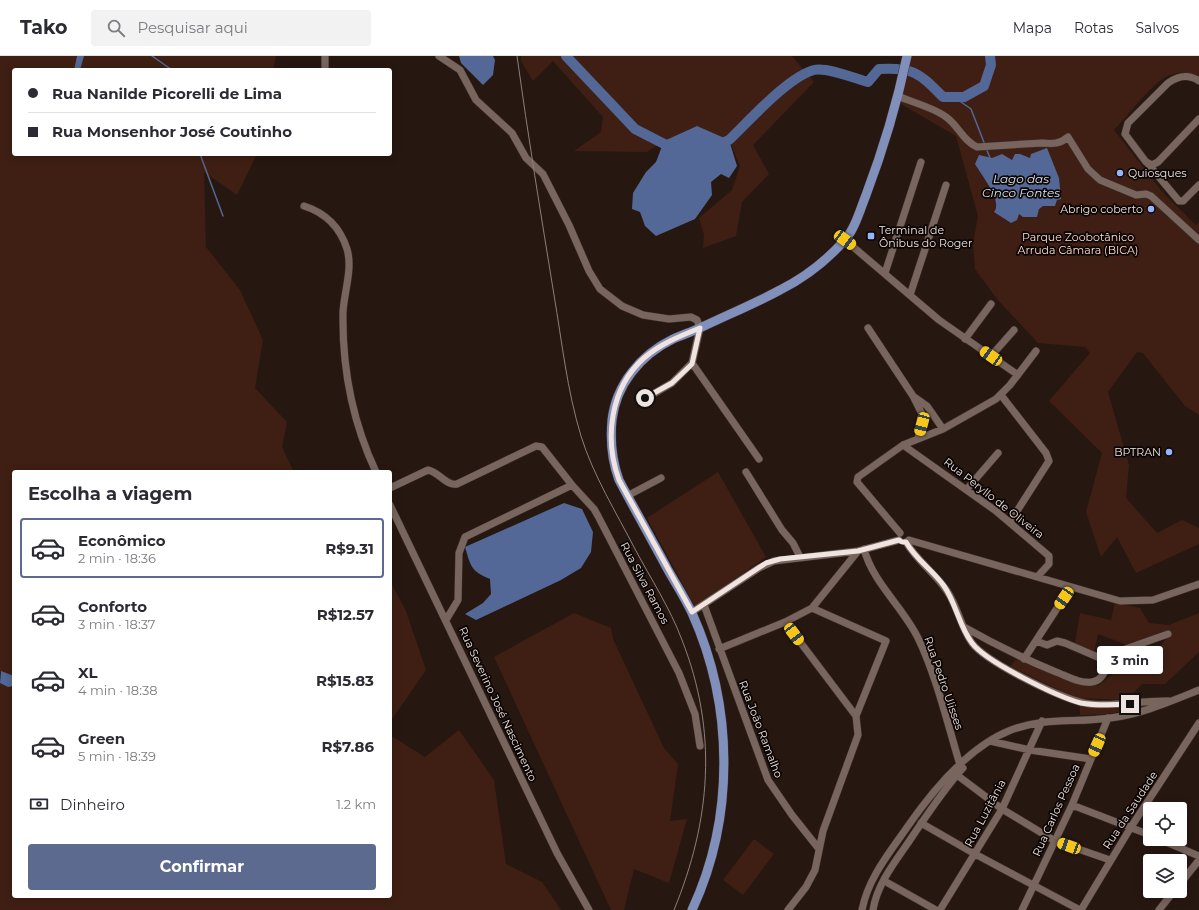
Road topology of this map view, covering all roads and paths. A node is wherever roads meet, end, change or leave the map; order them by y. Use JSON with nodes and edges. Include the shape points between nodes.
{"nodes":[{"id":1,"x":325,"y":56,"type":"edge"},
{"id":2,"x":439,"y":56,"type":"edge"},
{"id":3,"x":907,"y":58,"type":"edge"},
{"id":4,"x":325,"y":68,"type":"edge"},
{"id":5,"x":1199,"y":81,"type":"edge"},
{"id":6,"x":898,"y":96,"type":"junction"},
{"id":7,"x":1199,"y":119,"type":"edge"},
{"id":8,"x":921,"y":162,"type":"dead end"},
{"id":9,"x":1149,"y":165,"type":"junction"},
{"id":10,"x":946,"y":185,"type":"dead end"},
{"id":11,"x":1199,"y":185,"type":"edge"},
{"id":12,"x":304,"y":206,"type":"dead end"},
{"id":13,"x":845,"y":240,"type":"junction"},
{"id":14,"x":1199,"y":240,"type":"edge"},
{"id":15,"x":885,"y":273,"type":"junction"},
{"id":16,"x":910,"y":295,"type":"junction"},
{"id":17,"x":991,"y":304,"type":"dead end"},
{"id":18,"x":700,"y":328,"type":"junction"},
{"id":19,"x":868,"y":328,"type":"dead end"},
{"id":20,"x":1014,"y":330,"type":"dead end"},
{"id":21,"x":965,"y":339,"type":"junction"},
{"id":22,"x":1036,"y":351,"type":"dead end"},
{"id":23,"x":991,"y":356,"type":"junction"},
{"id":24,"x":692,"y":364,"type":"junction"},
{"id":25,"x":1018,"y":375,"type":"junction"},
{"id":26,"x":1001,"y":395,"type":"junction"},
{"id":27,"x":913,"y":396,"type":"junction"},
{"id":28,"x":643,"y":400,"type":"dead end"},
{"id":29,"x":943,"y":429,"type":"junction"},
{"id":30,"x":918,"y":438,"type":"junction"},
{"id":31,"x":903,"y":445,"type":"junction"},
{"id":32,"x":998,"y":453,"type":"dead end"},
{"id":33,"x":759,"y":459,"type":"dead end"},
{"id":34,"x":375,"y":470,"type":"edge"},
{"id":35,"x":746,"y":472,"type":"dead end"},
{"id":36,"x":661,"y":478,"type":"dead end"},
{"id":37,"x":572,"y":485,"type":"junction"},
{"id":38,"x":392,"y":487,"type":"edge"},
{"id":39,"x":967,"y":489,"type":"junction"},
{"id":40,"x":628,"y":496,"type":"junction"},
{"id":41,"x":392,"y":509,"type":"edge"},
{"id":42,"x":1010,"y":522,"type":"junction"},
{"id":43,"x":904,"y":539,"type":"junction"},
{"id":44,"x":861,"y":550,"type":"junction"},
{"id":45,"x":800,"y":557,"type":"junction"},
{"id":46,"x":1038,"y":576,"type":"junction"},
{"id":47,"x":1199,"y":584,"type":"edge"},
{"id":48,"x":1071,"y":587,"type":"junction"},
{"id":49,"x":704,"y":605,"type":"junction"},
{"id":50,"x":812,"y":608,"type":"junction"},
{"id":51,"x":692,"y":612,"type":"junction"},
{"id":52,"x":446,"y":620,"type":"junction"},
{"id":53,"x":784,"y":622,"type":"junction"},
{"id":54,"x":964,"y":627,"type":"junction"},
{"id":55,"x":1168,"y":634,"type":"dead end"},
{"id":56,"x":1036,"y":641,"type":"junction"},
{"id":57,"x":719,"y":649,"type":"junction"},
{"id":58,"x":1100,"y":658,"type":"junction"},
{"id":59,"x":1024,"y":659,"type":"junction"},
{"id":60,"x":1199,"y":690,"type":"edge"},
{"id":61,"x":1172,"y":702,"type":"junction"},
{"id":62,"x":856,"y":716,"type":"junction"},
{"id":63,"x":1108,"y":718,"type":"junction"},
{"id":64,"x":1042,"y":721,"type":"junction"},
{"id":65,"x":1199,"y":722,"type":"edge"},
{"id":66,"x":989,"y":742,"type":"junction"},
{"id":67,"x":700,"y":746,"type":"dead end"},
{"id":68,"x":1030,"y":750,"type":"junction"},
{"id":69,"x":1091,"y":759,"type":"junction"},
{"id":70,"x":960,"y":765,"type":"junction"},
{"id":71,"x":957,"y":775,"type":"junction"},
{"id":72,"x":1072,"y":805,"type":"junction"},
{"id":73,"x":1002,"y":809,"type":"junction"},
{"id":74,"x":921,"y":823,"type":"junction"},
{"id":75,"x":1131,"y":827,"type":"junction"},
{"id":76,"x":1143,"y":832,"type":"edge"},
{"id":77,"x":1055,"y":841,"type":"junction"},
{"id":78,"x":1175,"y":846,"type":"edge"},
{"id":79,"x":819,"y":849,"type":"junction"},
{"id":80,"x":976,"y":854,"type":"junction"},
{"id":81,"x":1199,"y":856,"type":"edge"},
{"id":82,"x":1110,"y":860,"type":"junction"},
{"id":83,"x":1199,"y":860,"type":"edge"},
{"id":84,"x":1187,"y":875,"type":"edge"},
{"id":85,"x":888,"y":883,"type":"dead end"},
{"id":86,"x":1034,"y":884,"type":"junction"},
{"id":87,"x":1168,"y":898,"type":"edge"},
{"id":88,"x":589,"y":910,"type":"edge"},
{"id":89,"x":692,"y":910,"type":"edge"},
{"id":90,"x":788,"y":910,"type":"edge"},
{"id":91,"x":862,"y":910,"type":"edge"},
{"id":92,"x":873,"y":910,"type":"edge"},
{"id":93,"x":936,"y":910,"type":"edge"},
{"id":94,"x":940,"y":910,"type":"edge"},
{"id":95,"x":1022,"y":910,"type":"edge"},
{"id":96,"x":1080,"y":910,"type":"edge"},
{"id":97,"x":1159,"y":910,"type":"edge"}],
"edges":[{"from":1,"to":4,"type":"street"},
{"from":2,"to":18,"type":"street","via":[[460,70],[476,100],[512,133],[526,158],[543,174],[589,271],[607,297],[631,311],[657,318],[694,318]]},
{"from":3,"to":6,"type":"main road"},
{"from":5,"to":9,"type":"street","via":[[1188,76],[1175,79],[1128,123],[1125,131],[1128,139]]},
{"from":6,"to":13,"type":"main road","via":[[869,187]]},
{"from":6,"to":14,"type":"street","via":[[944,115],[972,145],[1053,145],[1068,138],[1088,169],[1100,180],[1136,195],[1151,196]]},
{"from":7,"to":9,"type":"street","via":[[1158,162]]},
{"from":8,"to":15,"type":"street"},
{"from":9,"to":11,"type":"street","via":[[1179,201],[1183,201]]},
{"from":10,"to":16,"type":"street"},
{"from":12,"to":34,"type":"street","via":[[330,219],[342,236],[347,250],[349,265],[343,313],[346,376],[358,430]]},
{"from":13,"to":15,"type":"street"},
{"from":13,"to":18,"type":"main road","via":[[801,279]]},
{"from":15,"to":16,"type":"street"},
{"from":16,"to":21,"type":"street"},
{"from":17,"to":21,"type":"street"},
{"from":18,"to":24,"type":"street"},
{"from":18,"to":40,"type":"main road","via":[[654,350],[635,368],[623,386],[614,409],[611,433],[614,466]]},
{"from":19,"to":27,"type":"street"},
{"from":20,"to":23,"type":"street"},
{"from":21,"to":23,"type":"street"},
{"from":22,"to":25,"type":"street"},
{"from":23,"to":25,"type":"street"},
{"from":24,"to":28,"type":"street","via":[[672,383]]},
{"from":24,"to":33,"type":"street"},
{"from":25,"to":26,"type":"street"},
{"from":26,"to":29,"type":"street"},
{"from":26,"to":42,"type":"street","via":[[1046,453],[1048,461]]},
{"from":27,"to":29,"type":"street","via":[[927,406]]},
{"from":27,"to":30,"type":"street","via":[[922,414]]},
{"from":29,"to":30,"type":"street"},
{"from":30,"to":31,"type":"street"},
{"from":31,"to":39,"type":"street","name":"Rua Peryllo de Oliveira"},
{"from":31,"to":43,"type":"street","via":[[857,480]]},
{"from":32,"to":39,"type":"street"},
{"from":35,"to":45,"type":"street","via":[[782,530],[794,543]]},
{"from":36,"to":40,"type":"street"},
{"from":37,"to":38,"type":"street","name":"Rua Silva Ramos","via":[[542,447],[536,446],[457,484],[450,483],[428,470]]},
{"from":37,"to":52,"type":"street","via":[[466,537],[459,553],[458,600]]},
{"from":37,"to":67,"type":"street","name":"Rua Silva Ramos","via":[[594,509],[678,673],[696,714]]},
{"from":39,"to":42,"type":"street","name":"Rua Peryllo de Oliveira"},
{"from":40,"to":51,"type":"main road"},
{"from":41,"to":52,"type":"street","name":"Rua Severino José Nascimento"},
{"from":42,"to":46,"type":"street","name":"Rua Peryllo de Oliveira","via":[[1050,556],[1049,564]]},
{"from":43,"to":44,"type":"street"},
{"from":43,"to":46,"type":"street"},
{"from":43,"to":54,"type":"street","via":[[917,558],[938,578],[949,593]]},
{"from":44,"to":45,"type":"street"},
{"from":44,"to":50,"type":"street"},
{"from":44,"to":70,"type":"street","name":"Rua Pedro Ulisses","via":[[918,637]]},
{"from":45,"to":49,"type":"street","via":[[766,563]]},
{"from":46,"to":48,"type":"street"},
{"from":47,"to":48,"type":"street","via":[[1153,600],[1137,602],[1120,601]]},
{"from":48,"to":56,"type":"street"},
{"from":49,"to":51,"type":"street"},
{"from":49,"to":57,"type":"street","name":"Rua João Ramalho"},
{"from":50,"to":53,"type":"street"},
{"from":50,"to":62,"type":"street","via":[[886,641]]},
{"from":51,"to":89,"type":"main road","via":[[709,658],[717,693],[724,768],[722,807],[716,843],[706,877]]},
{"from":52,"to":88,"type":"street","name":"Rua Severino José Nascimento","via":[[557,853]]},
{"from":53,"to":57,"type":"street"},
{"from":53,"to":62,"type":"street"},
{"from":54,"to":59,"type":"street"},
{"from":54,"to":61,"type":"street","via":[[979,651],[1019,675],[1071,700],[1105,705]]},
{"from":55,"to":58,"type":"street"},
{"from":56,"to":58,"type":"street","via":[[1049,645],[1057,641]]},
{"from":56,"to":59,"type":"street"},
{"from":57,"to":79,"type":"street","name":"Rua João Ramalho","via":[[768,780],[788,811]]},
{"from":58,"to":59,"type":"street","via":[[1106,661],[1108,666],[1103,676],[1092,682],[1080,681]]},
{"from":60,"to":61,"type":"street"},
{"from":61,"to":63,"type":"street","via":[[1142,712]]},
{"from":62,"to":79,"type":"street","via":[[858,735],[823,831]]},
{"from":63,"to":64,"type":"street"},
{"from":63,"to":69,"type":"street","name":"Rua Carlos Pessoa"},
{"from":64,"to":66,"type":"street","via":[[1013,729]]},
{"from":64,"to":68,"type":"street","name":"Rua Luzitânia"},
{"from":65,"to":75,"type":"street","name":"Rua da Saudade"},
{"from":66,"to":68,"type":"street"},
{"from":66,"to":70,"type":"street"},
{"from":66,"to":71,"type":"street"},
{"from":68,"to":69,"type":"street"},
{"from":68,"to":73,"type":"street","name":"Rua Luzitânia"},
{"from":69,"to":72,"type":"street","name":"Rua Carlos Pessoa"},
{"from":70,"to":91,"type":"street","via":[[926,800],[879,868],[870,884]]},
{"from":71,"to":73,"type":"street"},
{"from":71,"to":74,"type":"street"},
{"from":72,"to":75,"type":"street"},
{"from":72,"to":77,"type":"street","name":"Rua Carlos Pessoa"},
{"from":73,"to":77,"type":"street"},
{"from":73,"to":80,"type":"street","name":"Rua Luzitânia"},
{"from":74,"to":80,"type":"street"},
{"from":74,"to":92,"type":"street","via":[[884,880],[874,901]]},
{"from":75,"to":76,"type":"street"},
{"from":75,"to":82,"type":"street","name":"Rua da Saudade"},
{"from":77,"to":82,"type":"street"},
{"from":77,"to":86,"type":"street","name":"Rua Carlos Pessoa"},
{"from":78,"to":81,"type":"street"},
{"from":79,"to":90,"type":"street","via":[[812,878]]},
{"from":80,"to":86,"type":"street"},
{"from":80,"to":94,"type":"street","name":"Rua Luzitânia"},
{"from":82,"to":96,"type":"street","name":"Rua da Saudade"},
{"from":83,"to":84,"type":"street"},
{"from":85,"to":93,"type":"street"},
{"from":86,"to":95,"type":"street","name":"Rua Carlos Pessoa"},
{"from":86,"to":96,"type":"street"},
{"from":87,"to":97,"type":"street"}]}
